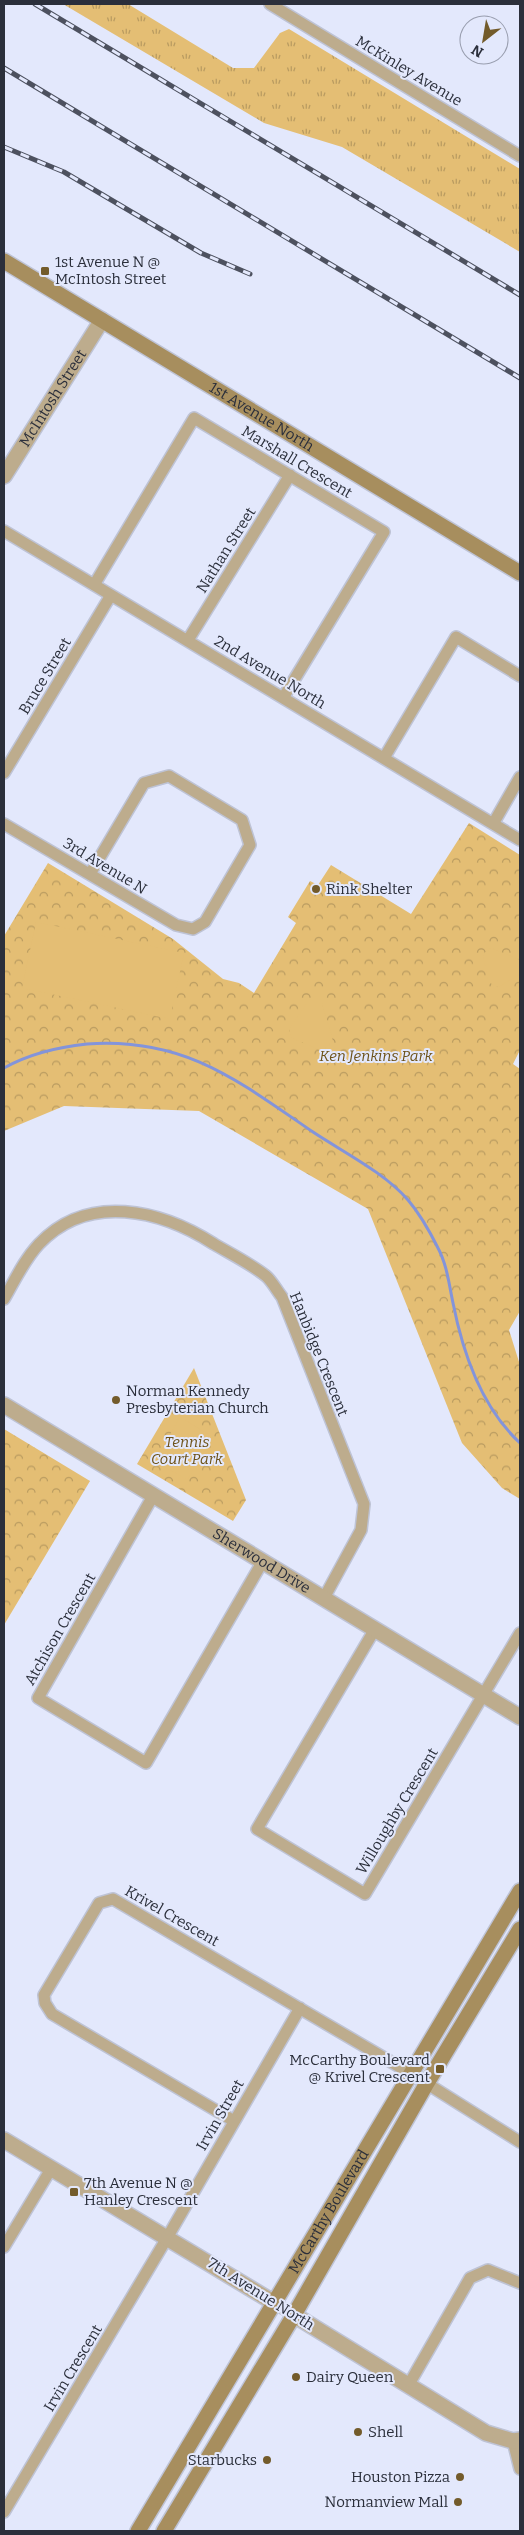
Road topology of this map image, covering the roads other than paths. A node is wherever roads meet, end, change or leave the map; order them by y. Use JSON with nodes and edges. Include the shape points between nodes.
{"nodes":[{"id":1,"x":270,"y":4,"type":"edge"},
{"id":2,"x":284,"y":8,"type":"edge"},
{"id":3,"x":520,"y":156,"type":"edge"},
{"id":4,"x":4,"y":262,"type":"edge"},
{"id":5,"x":102,"y":320,"type":"junction"},
{"id":6,"x":290,"y":475,"type":"junction"},
{"id":7,"x":4,"y":476,"type":"edge"},
{"id":8,"x":4,"y":531,"type":"edge"},
{"id":9,"x":520,"y":572,"type":"edge"},
{"id":10,"x":94,"y":585,"type":"junction"},
{"id":11,"x":111,"y":595,"type":"junction"},
{"id":12,"x":188,"y":640,"type":"junction"},
{"id":13,"x":520,"y":676,"type":"edge"},
{"id":14,"x":283,"y":698,"type":"junction"},
{"id":15,"x":384,"y":758,"type":"junction"},
{"id":16,"x":4,"y":773,"type":"edge"},
{"id":17,"x":520,"y":777,"type":"edge"},
{"id":18,"x":4,"y":824,"type":"edge"},
{"id":19,"x":493,"y":824,"type":"junction"},
{"id":20,"x":520,"y":840,"type":"edge"},
{"id":21,"x":90,"y":874,"type":"junction"},
{"id":22,"x":4,"y":1299,"type":"edge"},
{"id":23,"x":4,"y":1405,"type":"edge"},
{"id":24,"x":153,"y":1496,"type":"junction"},
{"id":25,"x":263,"y":1562,"type":"junction"},
{"id":26,"x":324,"y":1598,"type":"junction"},
{"id":27,"x":375,"y":1629,"type":"junction"},
{"id":28,"x":520,"y":1634,"type":"edge"},
{"id":29,"x":484,"y":1694,"type":"junction"},
{"id":30,"x":520,"y":1718,"type":"edge"},
{"id":31,"x":520,"y":1891,"type":"edge"},
{"id":32,"x":520,"y":1929,"type":"edge"},
{"id":33,"x":300,"y":2008,"type":"junction"},
{"id":34,"x":410,"y":2073,"type":"junction"},
{"id":35,"x":427,"y":2083,"type":"junction"},
{"id":36,"x":234,"y":2121,"type":"junction"},
{"id":37,"x":4,"y":2140,"type":"edge"},
{"id":38,"x":520,"y":2142,"type":"edge"},
{"id":39,"x":51,"y":2169,"type":"junction"},
{"id":40,"x":167,"y":2238,"type":"junction"},
{"id":41,"x":4,"y":2246,"type":"edge"},
{"id":42,"x":520,"y":2283,"type":"edge"},
{"id":43,"x":273,"y":2302,"type":"junction"},
{"id":44,"x":294,"y":2315,"type":"junction"},
{"id":45,"x":408,"y":2386,"type":"junction"},
{"id":46,"x":516,"y":2441,"type":"edge"},
{"id":47,"x":520,"y":2468,"type":"edge"},
{"id":48,"x":4,"y":2512,"type":"edge"},
{"id":49,"x":138,"y":2531,"type":"edge"},
{"id":50,"x":164,"y":2531,"type":"edge"}],
"edges":[{"from":1,"to":2,"type":"street","name":"McKinley Avenue"},
{"from":2,"to":3,"type":"street","name":"McKinley Avenue"},
{"from":4,"to":5,"type":"main road","name":"1st Avenue North"},
{"from":5,"to":7,"type":"street","name":"McIntosh Street"},
{"from":5,"to":9,"type":"main road","name":"1st Avenue North"},
{"from":6,"to":10,"type":"street","name":"Marshall Crescent","via":[[194,418]]},
{"from":6,"to":12,"type":"street","name":"Nathan Street"},
{"from":6,"to":14,"type":"street","name":"Marshall Crescent","via":[[384,532]]},
{"from":8,"to":10,"type":"street","name":"2nd Avenue North"},
{"from":10,"to":11,"type":"street","name":"2nd Avenue North"},
{"from":11,"to":12,"type":"street","name":"2nd Avenue North"},
{"from":11,"to":16,"type":"street","name":"Bruce Street"},
{"from":12,"to":14,"type":"street","name":"2nd Avenue North"},
{"from":13,"to":15,"type":"street","via":[[456,638]]},
{"from":14,"to":15,"type":"street","name":"2nd Avenue North"},
{"from":15,"to":19,"type":"street","name":"2nd Avenue North"},
{"from":17,"to":19,"type":"street"},
{"from":18,"to":21,"type":"street","name":"3rd Avenue N"},
{"from":19,"to":20,"type":"street","name":"2nd Avenue North"},
{"from":21,"to":21,"type":"street","name":"3rd Avenue N","via":[[144,783],[169,776],[242,820],[250,844],[205,922],[193,930],[176,925]]},
{"from":22,"to":26,"type":"street","name":"Hanbidge Crescent","via":[[27,1258],[40,1243],[59,1228],[97,1213],[148,1214],[169,1220],[199,1234],[267,1277],[282,1297],[364,1504],[361,1530]]},
{"from":23,"to":24,"type":"street","name":"Sherwood Drive"},
{"from":24,"to":25,"type":"street","name":"Sherwood Drive"},
{"from":24,"to":25,"type":"street","name":"Atchison Crescent","via":[[38,1698],[146,1763]]},
{"from":25,"to":26,"type":"street","name":"Sherwood Drive"},
{"from":26,"to":27,"type":"street","name":"Sherwood Drive"},
{"from":27,"to":29,"type":"street","name":"Sherwood Drive"},
{"from":27,"to":29,"type":"street","name":"Willoughby Crescent","via":[[257,1829],[365,1894]]},
{"from":28,"to":29,"type":"street"},
{"from":29,"to":30,"type":"street","name":"Sherwood Drive"},
{"from":31,"to":34,"type":"main road","name":"McCarthy Boulevard"},
{"from":32,"to":35,"type":"main road","name":"McCarthy Boulevard"},
{"from":33,"to":34,"type":"street","name":"Krivel Crescent"},
{"from":33,"to":36,"type":"street","name":"Irvin Street"},
{"from":33,"to":36,"type":"street","name":"Krivel Crescent","via":[[113,1899],[99,1903],[44,1995],[44,2003],[52,2014]]},
{"from":34,"to":35,"type":"street","name":"Krivel Crescent"},
{"from":34,"to":43,"type":"main road","name":"McCarthy Boulevard"},
{"from":35,"to":38,"type":"street","name":"Krivel Crescent"},
{"from":35,"to":44,"type":"main road","name":"McCarthy Boulevard"},
{"from":36,"to":40,"type":"street","name":"Irvin Street"},
{"from":37,"to":39,"type":"street","name":"7th Avenue North"},
{"from":39,"to":40,"type":"street","name":"7th Avenue North"},
{"from":39,"to":41,"type":"street"},
{"from":40,"to":43,"type":"street","name":"7th Avenue North"},
{"from":40,"to":48,"type":"street","name":"Irvin Crescent"},
{"from":42,"to":45,"type":"street","via":[[488,2270],[470,2278]]},
{"from":43,"to":44,"type":"street","name":"7th Avenue North"},
{"from":43,"to":49,"type":"main road","name":"McCarthy Boulevard"},
{"from":44,"to":45,"type":"street","name":"7th Avenue North"},
{"from":44,"to":50,"type":"main road","name":"McCarthy Boulevard"},
{"from":45,"to":46,"type":"street","name":"7th Avenue North","via":[[486,2432]]},
{"from":46,"to":47,"type":"street"}]}
